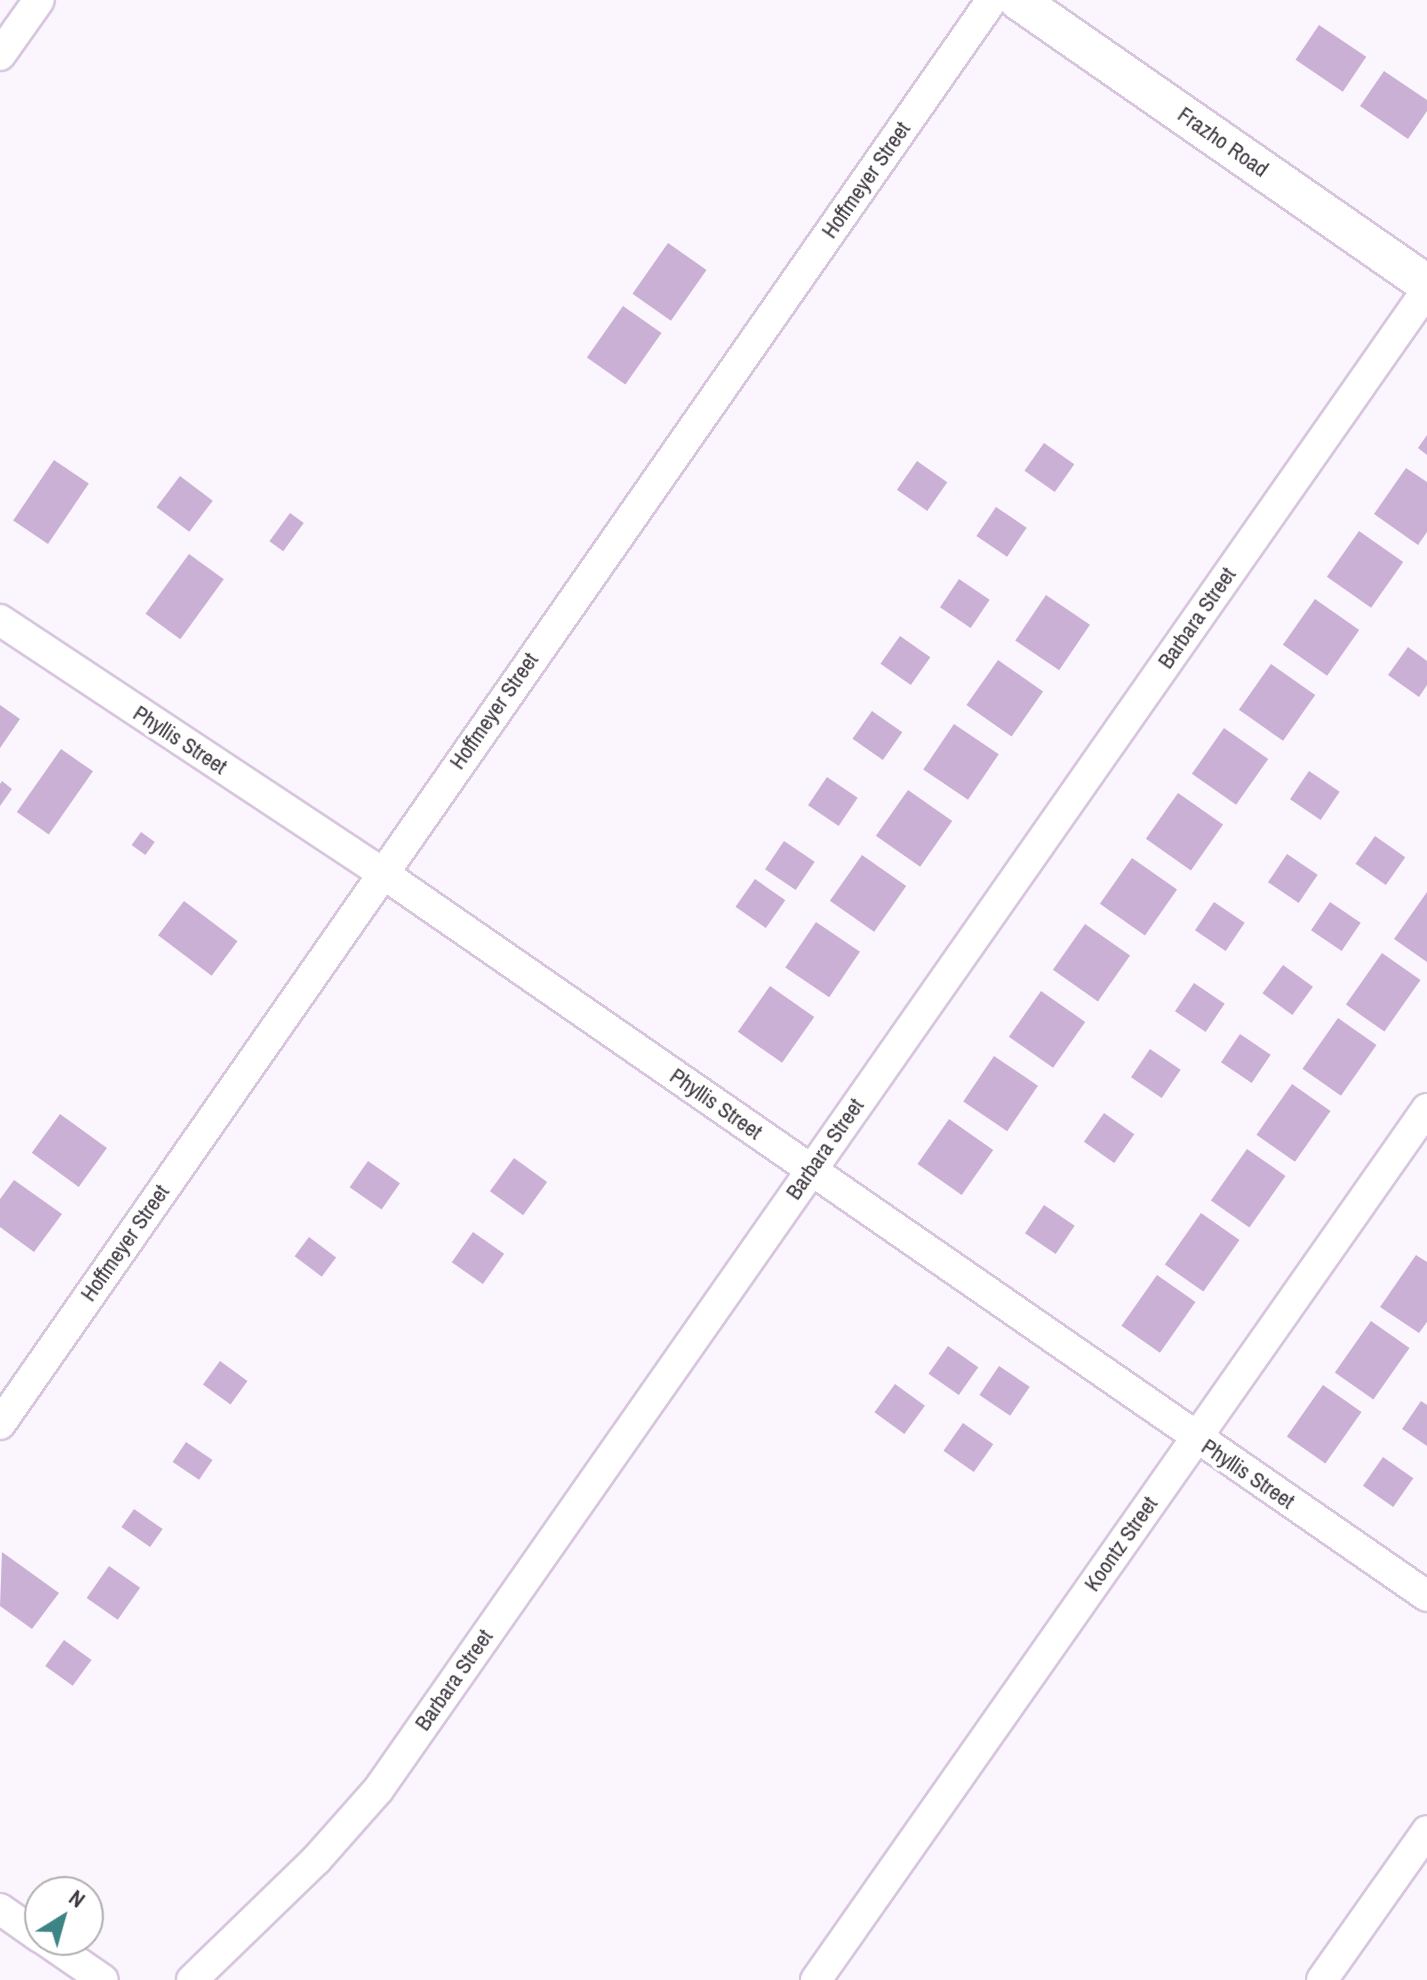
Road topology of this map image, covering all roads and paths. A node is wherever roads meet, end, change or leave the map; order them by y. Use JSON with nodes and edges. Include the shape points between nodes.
{"nodes":[{"id":1,"x":39,"y":0,"type":"edge"},
{"id":2,"x":992,"y":0,"type":"edge"},
{"id":3,"x":1018,"y":0,"type":"edge"},
{"id":4,"x":0,"y":55,"type":"edge"},
{"id":5,"x":1427,"y":284,"type":"edge"},
{"id":6,"x":1427,"y":290,"type":"edge"},
{"id":7,"x":0,"y":620,"type":"edge"},
{"id":8,"x":381,"y":872,"type":"junction"},
{"id":9,"x":1427,"y":1109,"type":"edge"},
{"id":10,"x":810,"y":1169,"type":"junction"},
{"id":11,"x":0,"y":1424,"type":"edge"},
{"id":12,"x":1195,"y":1438,"type":"junction"},
{"id":13,"x":1427,"y":1596,"type":"edge"},
{"id":14,"x":1427,"y":1831,"type":"edge"},
{"id":15,"x":0,"y":1909,"type":"edge"},
{"id":16,"x":24,"y":1926,"type":"edge"},
{"id":17,"x":68,"y":1956,"type":"edge"},
{"id":18,"x":103,"y":1980,"type":"edge"},
{"id":19,"x":192,"y":1980,"type":"edge"},
{"id":20,"x":816,"y":1980,"type":"edge"},
{"id":21,"x":1322,"y":1980,"type":"edge"}],
"edges":[{"from":1,"to":4,"type":"street"},
{"from":2,"to":8,"type":"street","name":"Hoffmeyer Street"},
{"from":3,"to":5,"type":"street","name":"Frazho Road"},
{"from":6,"to":10,"type":"street","name":"Barbara Street"},
{"from":7,"to":8,"type":"street","name":"Phyllis Street"},
{"from":8,"to":10,"type":"street","name":"Phyllis Street"},
{"from":8,"to":11,"type":"street","name":"Hoffmeyer Street"},
{"from":9,"to":12,"type":"street","name":"Koontz Street"},
{"from":10,"to":12,"type":"street","name":"Phyllis Street"},
{"from":10,"to":19,"type":"street","name":"Barbara Street","via":[[378,1790],[316,1860]]},
{"from":12,"to":13,"type":"street","name":"Phyllis Street"},
{"from":12,"to":20,"type":"street","name":"Koontz Street"},
{"from":14,"to":21,"type":"street"},
{"from":15,"to":16,"type":"street"},
{"from":17,"to":18,"type":"street"}]}
